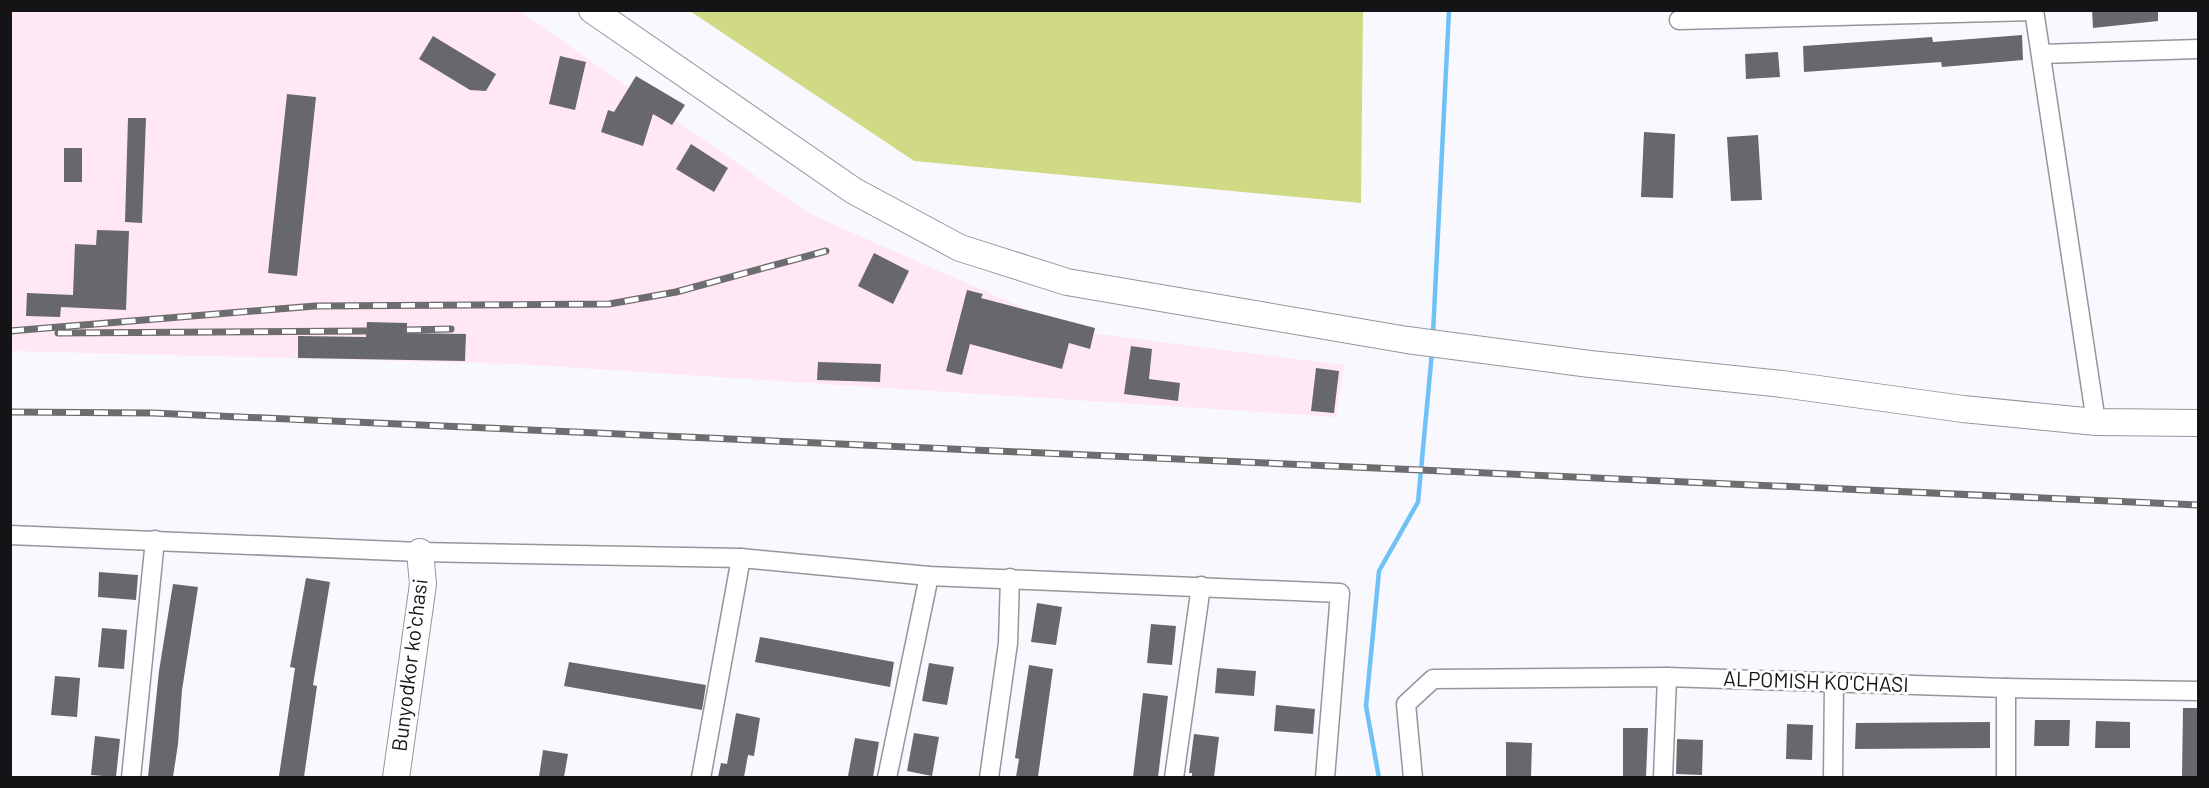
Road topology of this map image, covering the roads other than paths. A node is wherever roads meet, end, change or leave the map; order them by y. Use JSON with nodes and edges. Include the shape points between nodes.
{"nodes":[{"id":1,"x":592,"y":10,"type":"edge"},
{"id":2,"x":2034,"y":11,"type":"edge"},
{"id":3,"x":1679,"y":20,"type":"dead end"},
{"id":4,"x":2199,"y":49,"type":"edge"},
{"id":5,"x":2041,"y":54,"type":"junction"},
{"id":6,"x":2096,"y":422,"type":"junction"},
{"id":7,"x":2199,"y":423,"type":"edge"},
{"id":8,"x":10,"y":535,"type":"edge"},
{"id":9,"x":155,"y":540,"type":"junction"},
{"id":10,"x":420,"y":552,"type":"junction"},
{"id":11,"x":741,"y":558,"type":"junction"},
{"id":12,"x":929,"y":576,"type":"junction"},
{"id":13,"x":1010,"y":578,"type":"junction"},
{"id":14,"x":1201,"y":586,"type":"junction"},
{"id":15,"x":1667,"y":676,"type":"junction"},
{"id":16,"x":1834,"y":683,"type":"junction"},
{"id":17,"x":2006,"y":688,"type":"junction"},
{"id":18,"x":2199,"y":691,"type":"edge"},
{"id":19,"x":131,"y":777,"type":"edge"},
{"id":20,"x":396,"y":777,"type":"edge"},
{"id":21,"x":701,"y":777,"type":"edge"},
{"id":22,"x":887,"y":777,"type":"edge"},
{"id":23,"x":990,"y":777,"type":"edge"},
{"id":24,"x":1174,"y":777,"type":"edge"},
{"id":25,"x":1325,"y":777,"type":"edge"},
{"id":26,"x":1413,"y":777,"type":"edge"},
{"id":27,"x":1663,"y":777,"type":"edge"},
{"id":28,"x":1833,"y":777,"type":"edge"},
{"id":29,"x":2006,"y":777,"type":"edge"}],
"edges":[{"from":1,"to":6,"type":"main road","via":[[854,191],[960,248],[1067,282],[1458,347]]},
{"from":2,"to":3,"type":"street"},
{"from":2,"to":5,"type":"street"},
{"from":4,"to":5,"type":"street"},
{"from":5,"to":6,"type":"street"},
{"from":6,"to":7,"type":"main road"},
{"from":8,"to":9,"type":"street"},
{"from":9,"to":10,"type":"street"},
{"from":9,"to":19,"type":"street"},
{"from":10,"to":11,"type":"street"},
{"from":10,"to":20,"type":"main road","name":"Bunyodkor koʻchasi","via":[[423,584]]},
{"from":11,"to":12,"type":"street"},
{"from":11,"to":21,"type":"street"},
{"from":12,"to":13,"type":"street"},
{"from":12,"to":22,"type":"street"},
{"from":13,"to":14,"type":"street"},
{"from":13,"to":23,"type":"street","via":[[1008,643]]},
{"from":14,"to":24,"type":"street"},
{"from":14,"to":25,"type":"street","via":[[1340,593]]},
{"from":15,"to":16,"type":"street","name":"ALPOMISH KO'CHASI"},
{"from":15,"to":26,"type":"street","name":"ALPOMISH KO'CHASI","via":[[1433,679],[1406,704]]},
{"from":15,"to":27,"type":"street"},
{"from":16,"to":17,"type":"street","name":"ALPOMISH KO'CHASI"},
{"from":16,"to":28,"type":"street"},
{"from":17,"to":18,"type":"street","name":"ALPOMISH KO'CHASI"},
{"from":17,"to":29,"type":"street"}]}
